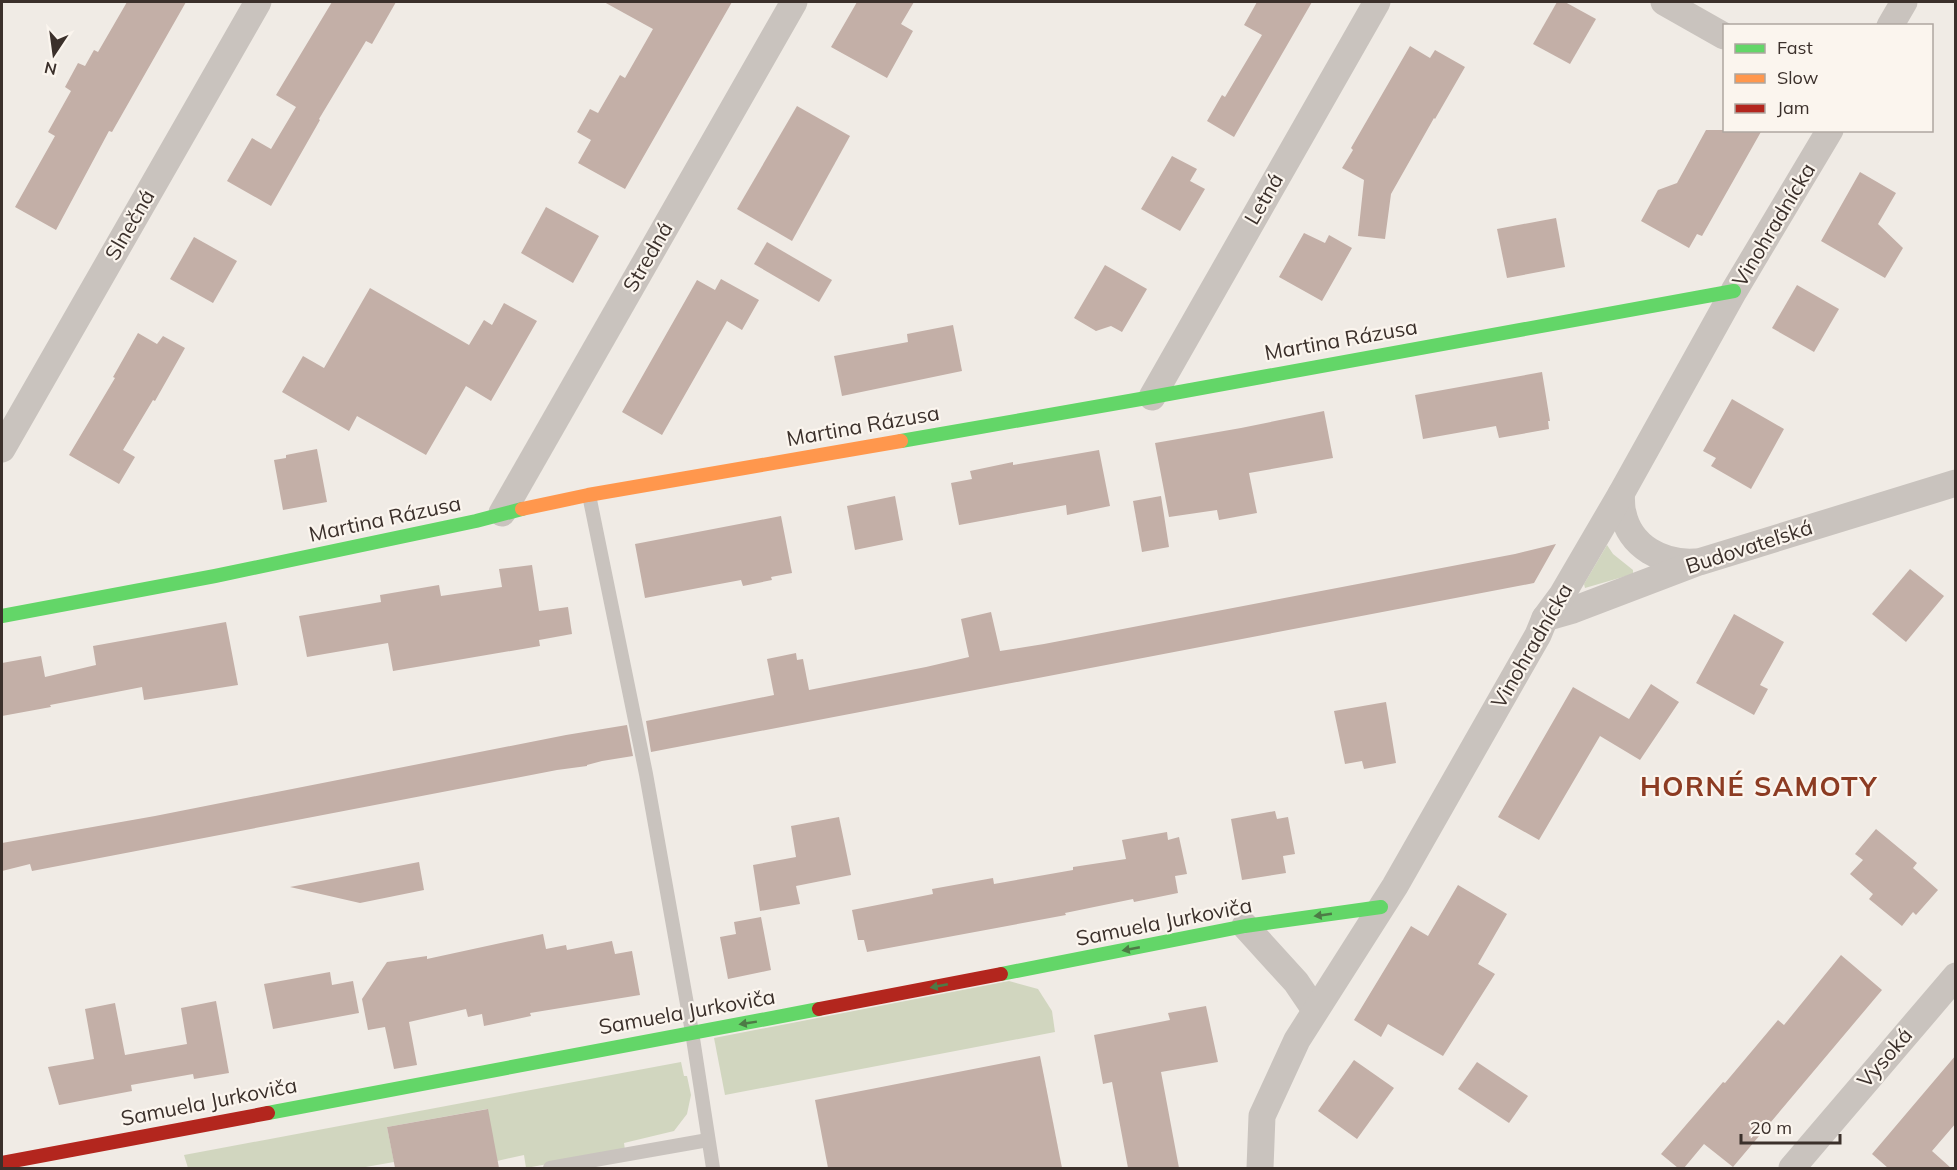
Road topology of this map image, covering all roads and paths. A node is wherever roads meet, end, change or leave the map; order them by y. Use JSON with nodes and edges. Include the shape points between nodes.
{"nodes":[{"id":1,"x":258,"y":2,"type":"edge"},
{"id":2,"x":794,"y":2,"type":"edge"},
{"id":3,"x":1377,"y":2,"type":"edge"},
{"id":4,"x":1664,"y":2,"type":"edge"},
{"id":5,"x":1904,"y":2,"type":"edge"},
{"id":6,"x":1891,"y":24,"type":"edge"},
{"id":7,"x":1723,"y":35,"type":"edge"},
{"id":8,"x":1829,"y":132,"type":"edge"},
{"id":9,"x":1734,"y":291,"type":"junction"},
{"id":10,"x":1152,"y":397,"type":"junction"},
{"id":11,"x":2,"y":449,"type":"edge"},
{"id":12,"x":1956,"y":483,"type":"edge"},
{"id":13,"x":1621,"y":494,"type":"junction"},
{"id":14,"x":588,"y":495,"type":"junction"},
{"id":15,"x":502,"y":513,"type":"junction"},
{"id":16,"x":1699,"y":562,"type":"junction"},
{"id":17,"x":2,"y":616,"type":"edge"},
{"id":18,"x":1545,"y":618,"type":"junction"},
{"id":19,"x":1381,"y":907,"type":"junction"},
{"id":20,"x":1245,"y":926,"type":"junction"},
{"id":21,"x":1956,"y":975,"type":"edge"},
{"id":22,"x":1315,"y":1010,"type":"junction"},
{"id":23,"x":692,"y":1032,"type":"junction"},
{"id":24,"x":708,"y":1140,"type":"junction"},
{"id":25,"x":2,"y":1162,"type":"edge"},
{"id":26,"x":550,"y":1168,"type":"edge"},
{"id":27,"x":713,"y":1168,"type":"edge"},
{"id":28,"x":1260,"y":1168,"type":"edge"},
{"id":29,"x":1792,"y":1168,"type":"edge"}],
"edges":[{"from":1,"to":11,"type":"street","name":"Slnečná"},
{"from":2,"to":15,"type":"street","name":"Stredná"},
{"from":3,"to":10,"type":"street","name":"Letná"},
{"from":4,"to":7,"type":"street"},
{"from":5,"to":6,"type":"street"},
{"from":8,"to":9,"type":"street","name":"Vinohradnícka"},
{"from":9,"to":10,"type":"street","name":"Martina Rázusa"},
{"from":9,"to":13,"type":"street","name":"Vinohradnícka"},
{"from":10,"to":14,"type":"street","name":"Martina Rázusa"},
{"from":12,"to":16,"type":"street","name":"Budovateľská"},
{"from":13,"to":16,"type":"street","via":[[1630,532],[1643,547],[1660,558],[1679,563]]},
{"from":13,"to":18,"type":"street","name":"Vinohradnícka"},
{"from":14,"to":15,"type":"street","name":"Martina Rázusa"},
{"from":14,"to":23,"type":"lane","via":[[646,774]]},
{"from":15,"to":17,"type":"street","name":"Martina Rázusa","via":[[215,576]]},
{"from":16,"to":18,"type":"street","name":"Budovateľská"},
{"from":18,"to":19,"type":"street","name":"Vinohradnícka"},
{"from":19,"to":20,"type":"street","name":"Samuela Jurkoviča","one_way":true},
{"from":19,"to":22,"type":"street","name":"Vinohradnícka"},
{"from":20,"to":22,"type":"street","via":[[1296,982]]},
{"from":20,"to":23,"type":"street","name":"Samuela Jurkoviča","one_way":true},
{"from":21,"to":29,"type":"street","name":"Vysoká"},
{"from":22,"to":28,"type":"street","name":"Vinohradnícka","via":[[1262,1116]]},
{"from":23,"to":24,"type":"lane"},
{"from":23,"to":25,"type":"street","name":"Samuela Jurkoviča"},
{"from":24,"to":26,"type":"lane"},
{"from":24,"to":27,"type":"lane"}]}
